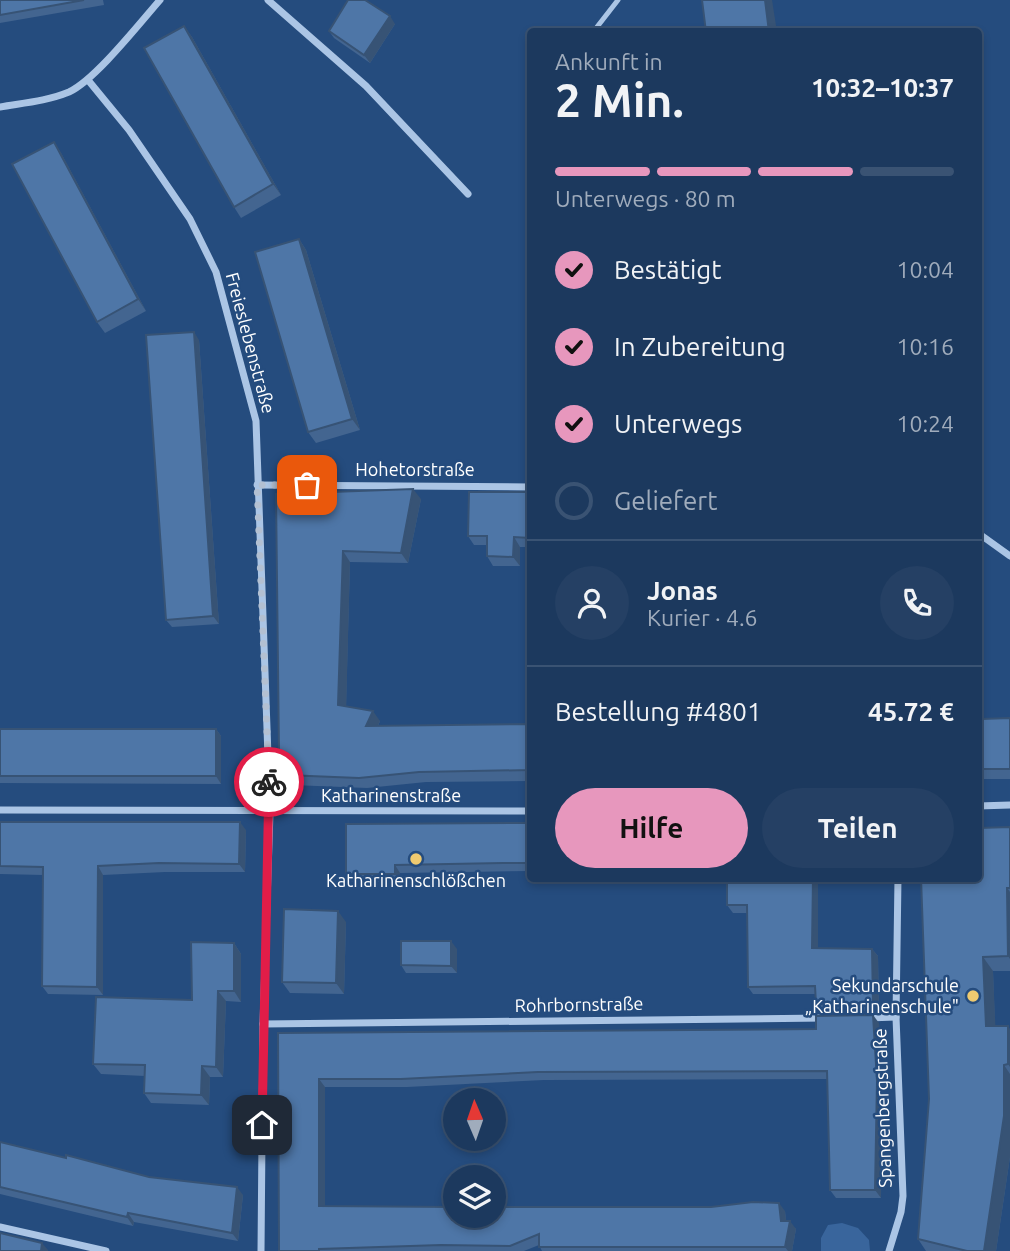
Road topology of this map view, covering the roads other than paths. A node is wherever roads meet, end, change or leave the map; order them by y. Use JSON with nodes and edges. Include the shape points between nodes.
{"nodes":[{"id":1,"x":160,"y":0,"type":"edge"},
{"id":2,"x":268,"y":0,"type":"edge"},
{"id":3,"x":618,"y":0,"type":"edge"},
{"id":4,"x":597,"y":28,"type":"edge"},
{"id":5,"x":88,"y":80,"type":"junction"},
{"id":6,"x":0,"y":107,"type":"edge"},
{"id":7,"x":468,"y":194,"type":"dead end"},
{"id":8,"x":257,"y":485,"type":"junction"},
{"id":9,"x":527,"y":486,"type":"edge"},
{"id":10,"x":982,"y":536,"type":"edge"},
{"id":11,"x":1010,"y":556,"type":"edge"},
{"id":12,"x":1010,"y":805,"type":"edge"},
{"id":13,"x":982,"y":806,"type":"edge"},
{"id":14,"x":0,"y":810,"type":"edge"},
{"id":15,"x":527,"y":811,"type":"edge"},
{"id":16,"x":270,"y":812,"type":"junction"},
{"id":17,"x":898,"y":882,"type":"edge"},
{"id":18,"x":896,"y":1017,"type":"junction"},
{"id":19,"x":841,"y":1018,"type":"edge"},
{"id":20,"x":855,"y":1018,"type":"edge"},
{"id":21,"x":263,"y":1024,"type":"junction"},
{"id":22,"x":0,"y":1227,"type":"edge"},
{"id":23,"x":106,"y":1251,"type":"edge"},
{"id":24,"x":261,"y":1251,"type":"edge"},
{"id":25,"x":889,"y":1251,"type":"edge"}],
"edges":[{"from":1,"to":5,"type":"street"},
{"from":2,"to":7,"type":"street","via":[[366,86]]},
{"from":3,"to":4,"type":"lane"},
{"from":5,"to":6,"type":"street","via":[[54,97]]},
{"from":5,"to":8,"type":"street","name":"Freieslebenstraße","via":[[190,219],[216,272],[256,421]]},
{"from":8,"to":9,"type":"street","name":"Hohetorstraße"},
{"from":8,"to":16,"type":"street","name":"Freieslebenstraße"},
{"from":10,"to":11,"type":"street"},
{"from":12,"to":13,"type":"street"},
{"from":14,"to":16,"type":"street","name":"Katharinenstraße"},
{"from":15,"to":16,"type":"street","name":"Katharinenstraße"},
{"from":16,"to":21,"type":"street","name":"Freieslebenstraße"},
{"from":17,"to":18,"type":"street","name":"Spangenbergstraße"},
{"from":18,"to":20,"type":"street"},
{"from":18,"to":25,"type":"street","name":"Spangenbergstraße","via":[[901,1212]]},
{"from":19,"to":21,"type":"street","name":"Rohrbornstraße"},
{"from":21,"to":24,"type":"street","name":"Freieslebenstraße"},
{"from":22,"to":23,"type":"street"}]}
